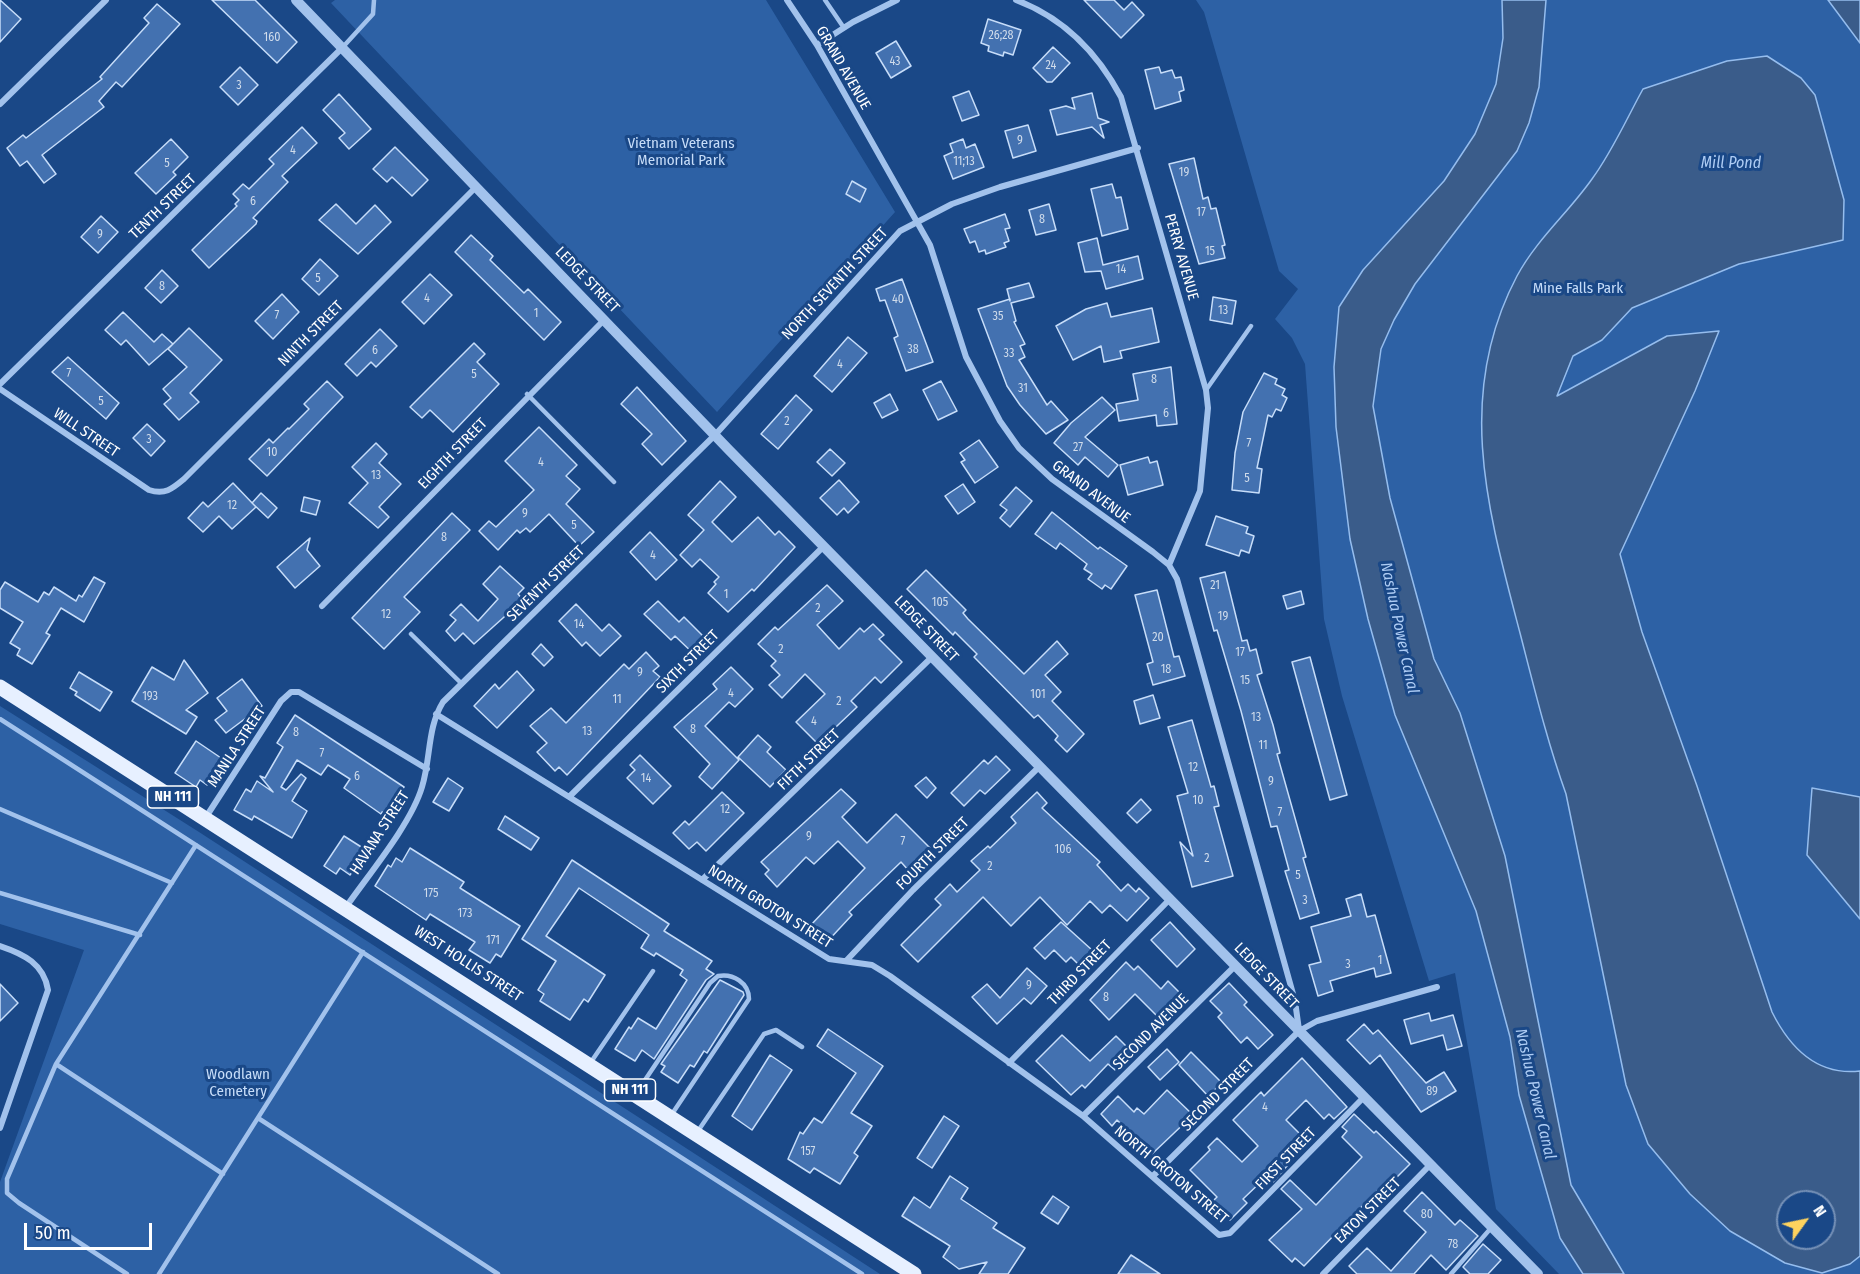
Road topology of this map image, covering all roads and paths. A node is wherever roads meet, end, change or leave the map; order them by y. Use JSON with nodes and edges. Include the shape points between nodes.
{"nodes":[{"id":1,"x":106,"y":0,"type":"edge"},
{"id":2,"x":296,"y":0,"type":"edge"},
{"id":3,"x":374,"y":0,"type":"edge"},
{"id":4,"x":787,"y":0,"type":"edge"},
{"id":5,"x":825,"y":0,"type":"edge"},
{"id":6,"x":897,"y":0,"type":"edge"},
{"id":7,"x":1016,"y":0,"type":"edge"},
{"id":8,"x":844,"y":28,"type":"junction"},
{"id":9,"x":817,"y":45,"type":"junction"},
{"id":10,"x":342,"y":48,"type":"junction"},
{"id":11,"x":0,"y":104,"type":"edge"},
{"id":12,"x":1138,"y":148,"type":"junction"},
{"id":13,"x":476,"y":187,"type":"junction"},
{"id":14,"x":916,"y":221,"type":"junction"},
{"id":15,"x":604,"y":320,"type":"junction"},
{"id":16,"x":1251,"y":326,"type":"dead end"},
{"id":17,"x":0,"y":384,"type":"edge"},
{"id":18,"x":0,"y":389,"type":"edge"},
{"id":19,"x":1206,"y":390,"type":"junction"},
{"id":20,"x":528,"y":394,"type":"junction"},
{"id":21,"x":715,"y":435,"type":"junction"},
{"id":22,"x":614,"y":482,"type":"dead end"},
{"id":23,"x":161,"y":493,"type":"joint"},
{"id":24,"x":824,"y":546,"type":"junction"},
{"id":25,"x":1169,"y":565,"type":"junction"},
{"id":26,"x":322,"y":606,"type":"dead end"},
{"id":27,"x":411,"y":634,"type":"dead end"},
{"id":28,"x":932,"y":657,"type":"junction"},
{"id":29,"x":462,"y":684,"type":"junction"},
{"id":30,"x":0,"y":687,"type":"edge"},
{"id":31,"x":436,"y":714,"type":"junction"},
{"id":32,"x":0,"y":719,"type":"edge"},
{"id":33,"x":1040,"y":766,"type":"junction"},
{"id":34,"x":427,"y":769,"type":"junction"},
{"id":35,"x":570,"y":796,"type":"junction"},
{"id":36,"x":0,"y":809,"type":"edge"},
{"id":37,"x":206,"y":817,"type":"junction"},
{"id":38,"x":196,"y":845,"type":"junction"},
{"id":39,"x":702,"y":880,"type":"junction"},
{"id":40,"x":172,"y":884,"type":"junction"},
{"id":41,"x":0,"y":894,"type":"edge"},
{"id":42,"x":1170,"y":900,"type":"junction"},
{"id":43,"x":346,"y":908,"type":"junction"},
{"id":44,"x":140,"y":935,"type":"junction"},
{"id":45,"x":0,"y":946,"type":"edge"},
{"id":46,"x":363,"y":952,"type":"junction"},
{"id":47,"x":846,"y":961,"type":"junction"},
{"id":48,"x":1235,"y":966,"type":"junction"},
{"id":49,"x":653,"y":971,"type":"dead end"},
{"id":50,"x":1437,"y":987,"type":"dead end"},
{"id":51,"x":1299,"y":1031,"type":"junction"},
{"id":52,"x":802,"y":1047,"type":"dead end"},
{"id":53,"x":1009,"y":1063,"type":"junction"},
{"id":54,"x":56,"y":1064,"type":"junction"},
{"id":55,"x":589,"y":1064,"type":"junction"},
{"id":56,"x":636,"y":1094,"type":"junction"},
{"id":57,"x":1364,"y":1097,"type":"junction"},
{"id":58,"x":670,"y":1116,"type":"junction"},
{"id":59,"x":1083,"y":1116,"type":"junction"},
{"id":60,"x":258,"y":1118,"type":"junction"},
{"id":61,"x":0,"y":1128,"type":"edge"},
{"id":62,"x":697,"y":1133,"type":"junction"},
{"id":63,"x":1430,"y":1165,"type":"junction"},
{"id":64,"x":223,"y":1174,"type":"junction"},
{"id":65,"x":1154,"y":1175,"type":"junction"},
{"id":66,"x":1491,"y":1228,"type":"junction"},
{"id":67,"x":1225,"y":1236,"type":"joint"},
{"id":68,"x":127,"y":1274,"type":"edge"},
{"id":69,"x":159,"y":1274,"type":"edge"},
{"id":70,"x":498,"y":1274,"type":"edge"},
{"id":71,"x":862,"y":1274,"type":"edge"},
{"id":72,"x":914,"y":1274,"type":"edge"},
{"id":73,"x":1323,"y":1274,"type":"edge"},
{"id":74,"x":1451,"y":1274,"type":"edge"},
{"id":75,"x":1538,"y":1274,"type":"edge"}],
"edges":[{"from":1,"to":11,"type":"street"},
{"from":2,"to":10,"type":"street","name":"LEDGE STREET"},
{"from":3,"to":10,"type":"lane","via":[[373,14]]},
{"from":4,"to":9,"type":"street","name":"GRAND AVENUE"},
{"from":5,"to":8,"type":"lane"},
{"from":6,"to":8,"type":"street"},
{"from":7,"to":12,"type":"street","name":"PERRY AVENUE","via":[[1068,29],[1097,58],[1121,97]]},
{"from":8,"to":9,"type":"street"},
{"from":9,"to":14,"type":"street","name":"GRAND AVENUE"},
{"from":10,"to":13,"type":"street","name":"LEDGE STREET"},
{"from":10,"to":17,"type":"street","name":"TENTH STREET"},
{"from":12,"to":14,"type":"street","name":"NORTH SEVENTH STREET","via":[[1000,187]]},
{"from":12,"to":19,"type":"street","name":"PERRY AVENUE"},
{"from":13,"to":15,"type":"street","name":"LEDGE STREET"},
{"from":13,"to":23,"type":"street","name":"NINTH STREET","via":[[184,479]]},
{"from":14,"to":21,"type":"street","name":"NORTH SEVENTH STREET","via":[[900,231]]},
{"from":14,"to":25,"type":"street","name":"GRAND AVENUE","via":[[938,266],[975,377],[1019,448],[1052,479]]},
{"from":15,"to":20,"type":"street","name":"EIGHTH STREET"},
{"from":15,"to":21,"type":"street","name":"LEDGE STREET"},
{"from":16,"to":19,"type":"lane"},
{"from":18,"to":23,"type":"street","name":"WILL STREET","via":[[139,483]]},
{"from":19,"to":25,"type":"street","name":"PERRY AVENUE","via":[[1206,450],[1200,490]]},
{"from":20,"to":22,"type":"lane"},
{"from":20,"to":26,"type":"street","name":"EIGHTH STREET"},
{"from":21,"to":24,"type":"street","name":"LEDGE STREET"},
{"from":21,"to":29,"type":"street","name":"SEVENTH STREET"},
{"from":24,"to":28,"type":"street","name":"LEDGE STREET"},
{"from":24,"to":35,"type":"street","name":"SIXTH STREET"},
{"from":25,"to":51,"type":"street","name":"GRAND AVENUE","via":[[1194,635],[1295,1001]]},
{"from":27,"to":29,"type":"lane"},
{"from":28,"to":33,"type":"street","name":"LEDGE STREET"},
{"from":28,"to":39,"type":"street","name":"FIFTH STREET"},
{"from":29,"to":31,"type":"street","name":"SEVENTH STREET"},
{"from":30,"to":37,"type":"main road","name":"WEST HOLLIS STREET","number":"NH 111"},
{"from":31,"to":34,"type":"street"},
{"from":31,"to":35,"type":"street","name":"NORTH GROTON STREET"},
{"from":32,"to":38,"type":"lane"},
{"from":33,"to":42,"type":"street","name":"LEDGE STREET"},
{"from":33,"to":47,"type":"street","name":"FOURTH STREET"},
{"from":34,"to":37,"type":"street","name":"MANILA STREET","via":[[299,692],[291,692],[281,701]]},
{"from":34,"to":43,"type":"street","name":"HAVANA STREET","via":[[422,789],[401,826]]},
{"from":35,"to":39,"type":"street","name":"NORTH GROTON STREET"},
{"from":36,"to":40,"type":"lane"},
{"from":37,"to":43,"type":"main road","name":"WEST HOLLIS STREET","number":"NH 111"},
{"from":38,"to":40,"type":"lane"},
{"from":38,"to":46,"type":"lane"},
{"from":39,"to":47,"type":"street","name":"NORTH GROTON STREET","via":[[829,959]]},
{"from":40,"to":44,"type":"lane"},
{"from":41,"to":44,"type":"lane"},
{"from":42,"to":48,"type":"street","name":"LEDGE STREET"},
{"from":42,"to":53,"type":"street","name":"THIRD STREET"},
{"from":43,"to":55,"type":"main road","name":"WEST HOLLIS STREET","number":"NH 111"},
{"from":44,"to":54,"type":"lane"},
{"from":45,"to":61,"type":"street","via":[[34,962],[42,971],[48,990]]},
{"from":46,"to":60,"type":"lane"},
{"from":46,"to":71,"type":"lane"},
{"from":47,"to":53,"type":"street","name":"NORTH GROTON STREET","via":[[872,965]]},
{"from":48,"to":51,"type":"street","name":"LEDGE STREET"},
{"from":48,"to":59,"type":"street","name":"SECOND AVENUE"},
{"from":49,"to":55,"type":"lane"},
{"from":50,"to":51,"type":"street","name":"SECOND STREET","via":[[1317,1021]]},
{"from":51,"to":57,"type":"street","name":"LEDGE STREET"},
{"from":51,"to":65,"type":"street","name":"SECOND STREET"},
{"from":52,"to":62,"type":"lane","via":[[776,1030],[764,1034]]},
{"from":53,"to":59,"type":"street","name":"NORTH GROTON STREET"},
{"from":54,"to":64,"type":"lane"},
{"from":54,"to":68,"type":"lane","via":[[7,1179],[7,1193]]},
{"from":55,"to":56,"type":"main road","name":"WEST HOLLIS STREET","number":"NH 111"},
{"from":56,"to":58,"type":"main road","name":"WEST HOLLIS STREET","number":"NH 111"},
{"from":56,"to":58,"type":"lane","via":[[710,983],[718,976],[734,977],[746,986],[749,999]]},
{"from":57,"to":63,"type":"street","name":"LEDGE STREET"},
{"from":57,"to":67,"type":"street","name":"FIRST STREET"},
{"from":58,"to":62,"type":"main road","name":"WEST HOLLIS STREET","number":"NH 111"},
{"from":59,"to":65,"type":"street","name":"NORTH GROTON STREET"},
{"from":60,"to":64,"type":"lane"},
{"from":60,"to":70,"type":"lane"},
{"from":62,"to":72,"type":"main road","name":"WEST HOLLIS STREET","number":"NH 111"},
{"from":63,"to":66,"type":"street","name":"LEDGE STREET"},
{"from":63,"to":73,"type":"street","name":"EATON STREET"},
{"from":64,"to":69,"type":"lane"},
{"from":65,"to":67,"type":"street","name":"NORTH GROTON STREET","via":[[1218,1234]]},
{"from":66,"to":74,"type":"lane"},
{"from":66,"to":75,"type":"street","name":"LEDGE STREET"}]}
